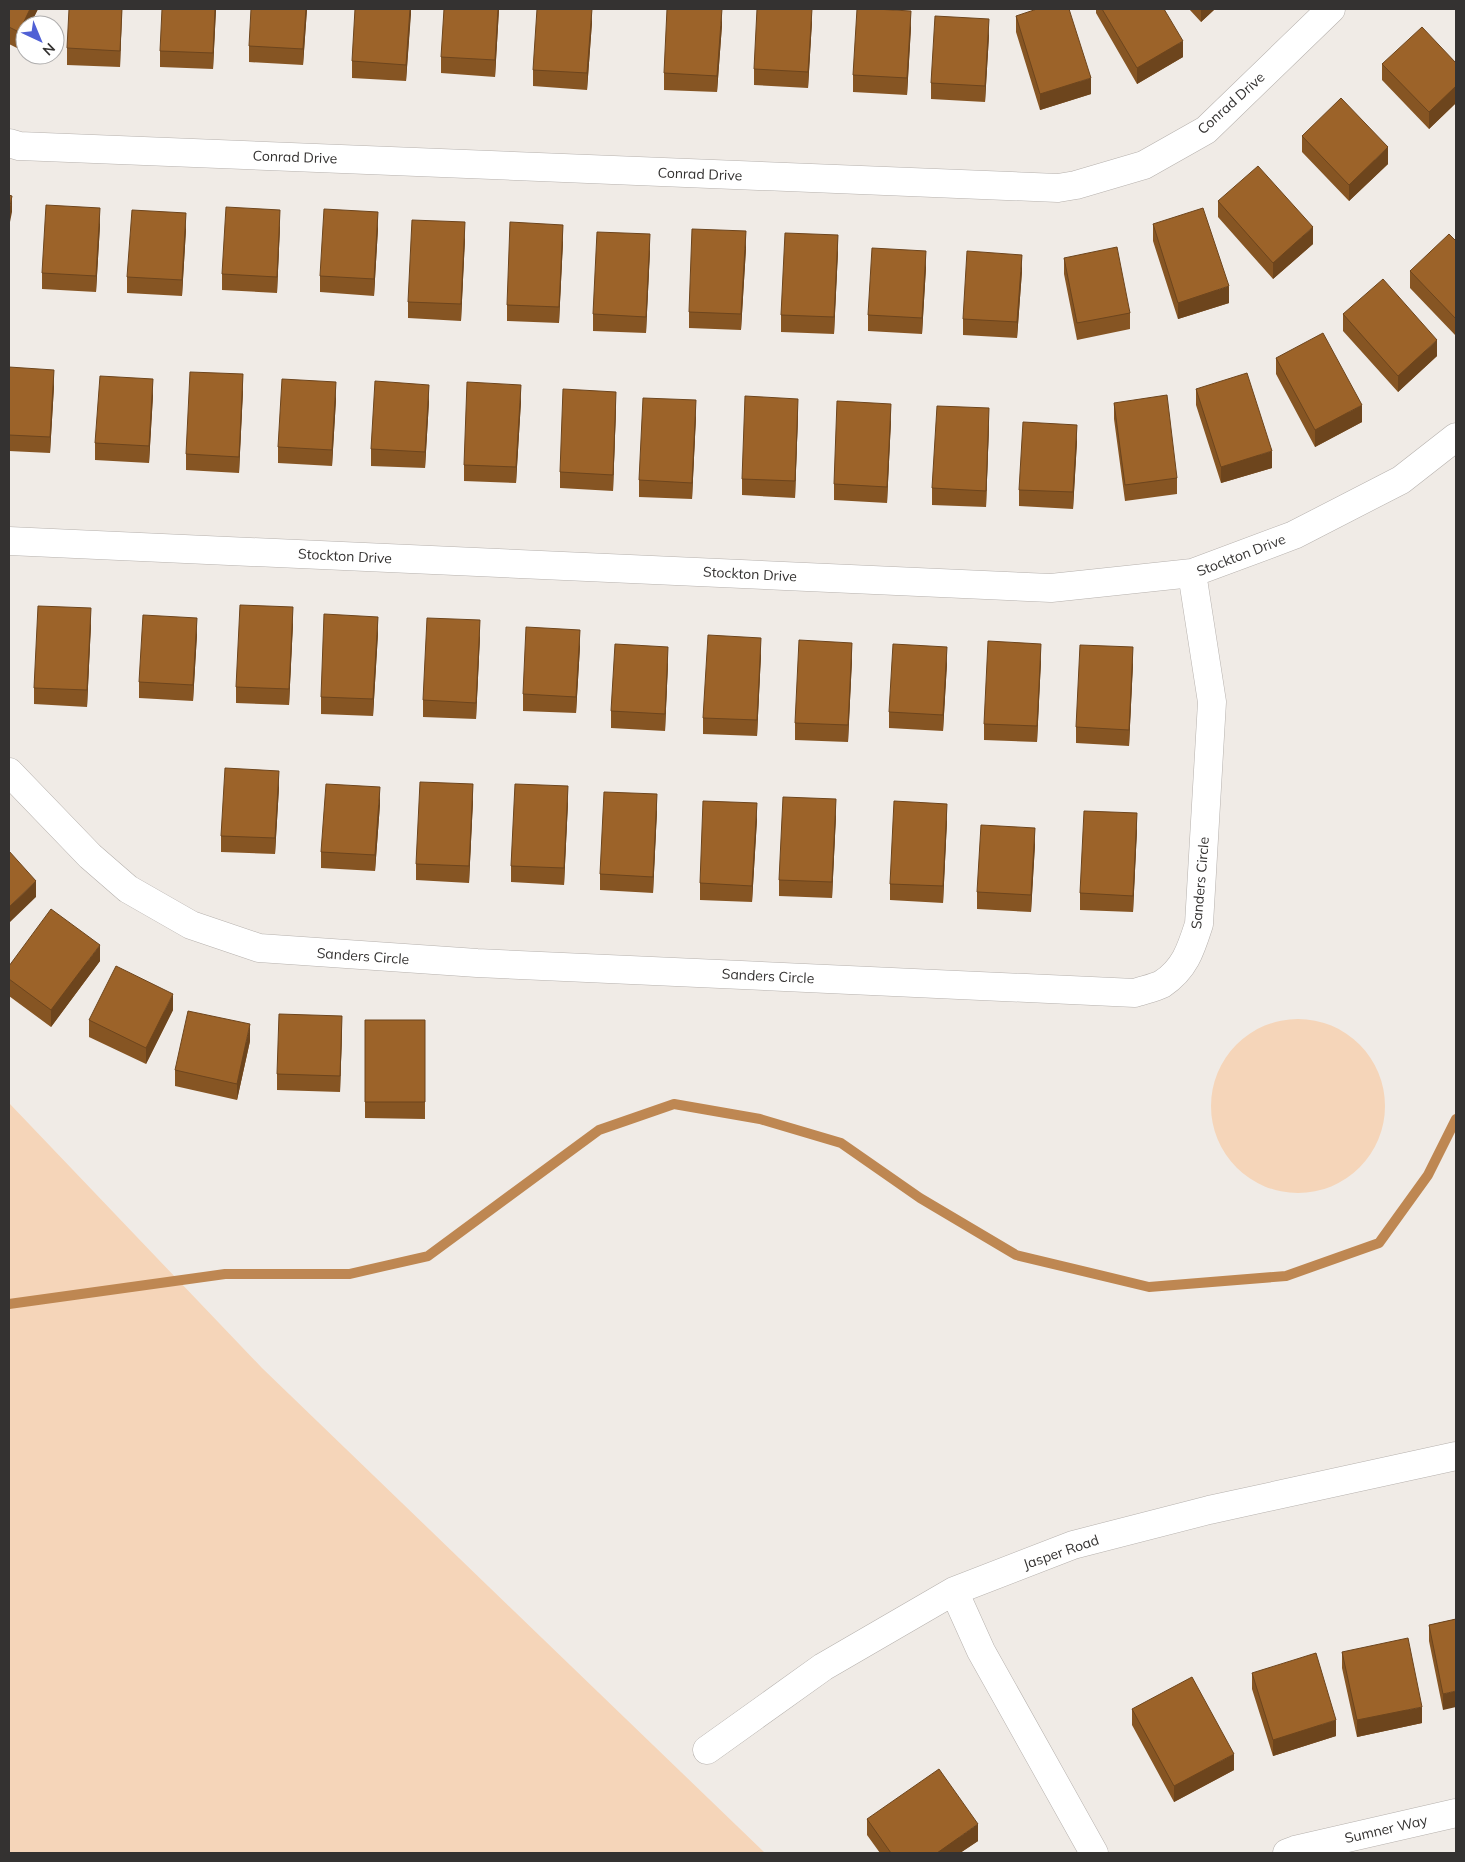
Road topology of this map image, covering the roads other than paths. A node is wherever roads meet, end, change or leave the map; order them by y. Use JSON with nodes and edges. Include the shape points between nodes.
{"nodes":[{"id":1,"x":1331,"y":9,"type":"edge"},
{"id":2,"x":9,"y":143,"type":"edge"},
{"id":3,"x":1456,"y":437,"type":"edge"},
{"id":4,"x":9,"y":541,"type":"edge"},
{"id":5,"x":1192,"y":573,"type":"junction"},
{"id":6,"x":9,"y":772,"type":"edge"},
{"id":7,"x":1456,"y":1456,"type":"edge"},
{"id":8,"x":954,"y":1591,"type":"junction"},
{"id":9,"x":707,"y":1750,"type":"dead end"},
{"id":10,"x":1456,"y":1814,"type":"edge"},
{"id":11,"x":1094,"y":1853,"type":"edge"},
{"id":12,"x":1287,"y":1853,"type":"edge"}],
"edges":[{"from":1,"to":2,"type":"street","name":"Conrad Drive","via":[[1206,130],[1144,165],[1058,188],[19,146]]},
{"from":3,"to":5,"type":"street","name":"Stockton Drive","via":[[1402,480],[1294,535]]},
{"from":4,"to":5,"type":"street","name":"Stockton Drive","via":[[1051,588]]},
{"from":5,"to":6,"type":"street","name":"Sanders Circle","via":[[1212,702],[1199,924],[1190,954],[1176,972],[1160,985],[1135,993],[476,963],[259,948],[191,925],[128,889],[90,856]]},
{"from":7,"to":8,"type":"street","name":"Jasper Road","via":[[1209,1510],[1074,1545]]},
{"from":8,"to":9,"type":"street","name":"Jasper Road","via":[[823,1667]]},
{"from":8,"to":11,"type":"street","via":[[981,1651]]},
{"from":10,"to":12,"type":"street","name":"Sumner Way"}]}
